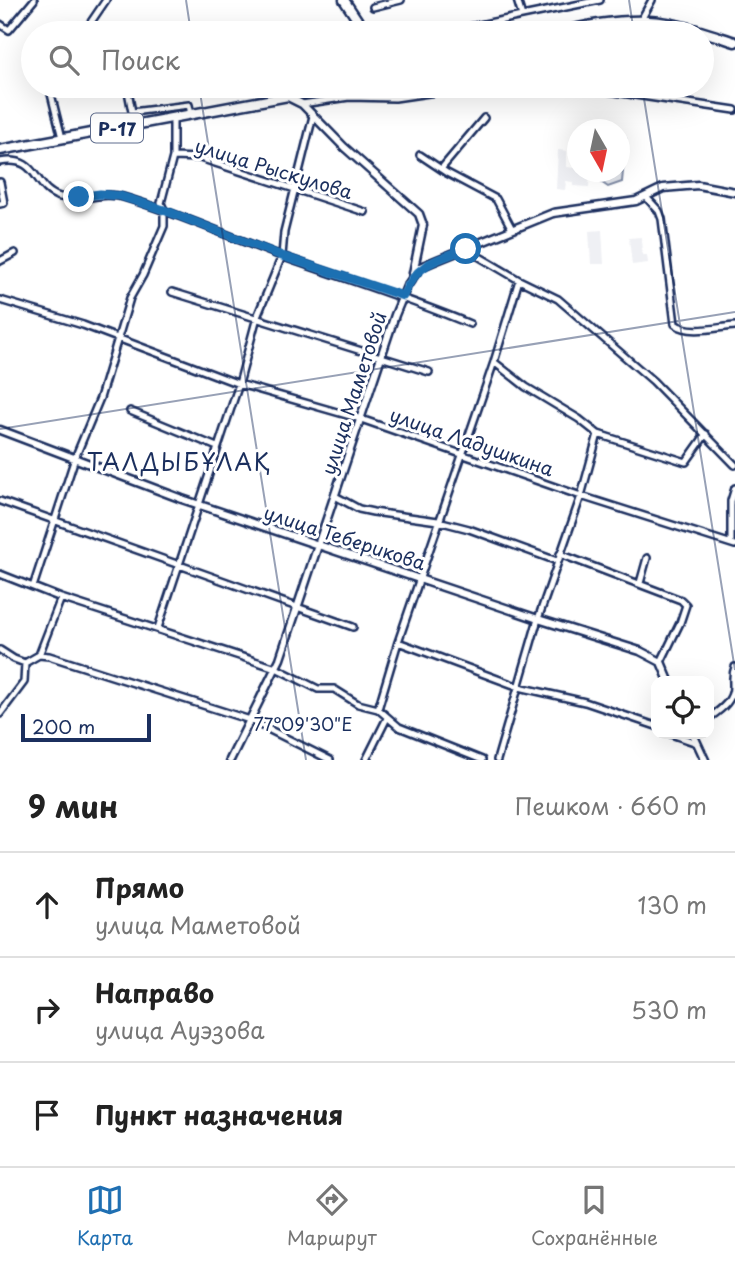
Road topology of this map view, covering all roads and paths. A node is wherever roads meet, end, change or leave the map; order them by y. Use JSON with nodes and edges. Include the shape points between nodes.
{"nodes":[{"id":1,"x":34,"y":0,"type":"edge"},
{"id":2,"x":106,"y":0,"type":"edge"},
{"id":3,"x":344,"y":0,"type":"edge"},
{"id":4,"x":401,"y":0,"type":"edge"},
{"id":5,"x":517,"y":0,"type":"edge"},
{"id":6,"x":600,"y":0,"type":"edge"},
{"id":7,"x":652,"y":0,"type":"edge"},
{"id":8,"x":373,"y":7,"type":"dead end"},
{"id":9,"x":522,"y":16,"type":"junction"},
{"id":10,"x":641,"y":20,"type":"junction"},
{"id":11,"x":92,"y":21,"type":"edge"},
{"id":12,"x":358,"y":21,"type":"edge"},
{"id":13,"x":498,"y":21,"type":"edge"},
{"id":14,"x":633,"y":21,"type":"edge"},
{"id":15,"x":650,"y":21,"type":"edge"},
{"id":16,"x":0,"y":24,"type":"edge"},
{"id":17,"x":714,"y":36,"type":"edge"},
{"id":18,"x":735,"y":42,"type":"edge"},
{"id":19,"x":52,"y":98,"type":"edge"},
{"id":20,"x":129,"y":98,"type":"edge"},
{"id":21,"x":275,"y":98,"type":"edge"},
{"id":22,"x":290,"y":98,"type":"edge"},
{"id":23,"x":342,"y":98,"type":"edge"},
{"id":24,"x":655,"y":98,"type":"edge"},
{"id":25,"x":302,"y":104,"type":"junction"},
{"id":26,"x":735,"y":110,"type":"edge"},
{"id":27,"x":191,"y":114,"type":"junction"},
{"id":28,"x":313,"y":116,"type":"junction"},
{"id":29,"x":173,"y":118,"type":"junction"},
{"id":30,"x":484,"y":118,"type":"dead end"},
{"id":31,"x":62,"y":138,"type":"junction"},
{"id":32,"x":0,"y":150,"type":"edge"},
{"id":33,"x":419,"y":155,"type":"dead end"},
{"id":34,"x":173,"y":157,"type":"junction"},
{"id":35,"x":0,"y":162,"type":"edge"},
{"id":36,"x":441,"y":169,"type":"junction"},
{"id":37,"x":0,"y":182,"type":"edge"},
{"id":38,"x":296,"y":189,"type":"junction"},
{"id":39,"x":735,"y":191,"type":"edge"},
{"id":40,"x":646,"y":197,"type":"junction"},
{"id":41,"x":0,"y":204,"type":"edge"},
{"id":42,"x":164,"y":210,"type":"junction"},
{"id":43,"x":365,"y":212,"type":"dead end"},
{"id":44,"x":512,"y":229,"type":"junction"},
{"id":45,"x":466,"y":249,"type":"junction"},
{"id":46,"x":15,"y":253,"type":"dead end"},
{"id":47,"x":282,"y":256,"type":"junction"},
{"id":48,"x":0,"y":261,"type":"edge"},
{"id":49,"x":412,"y":277,"type":"junction"},
{"id":50,"x":519,"y":280,"type":"junction"},
{"id":51,"x":172,"y":292,"type":"dead end"},
{"id":52,"x":403,"y":296,"type":"junction"},
{"id":53,"x":0,"y":300,"type":"edge"},
{"id":54,"x":257,"y":317,"type":"junction"},
{"id":55,"x":470,"y":324,"type":"dead end"},
{"id":56,"x":735,"y":326,"type":"edge"},
{"id":57,"x":119,"y":339,"type":"junction"},
{"id":58,"x":383,"y":355,"type":"junction"},
{"id":59,"x":494,"y":362,"type":"junction"},
{"id":60,"x":429,"y":372,"type":"dead end"},
{"id":61,"x":239,"y":384,"type":"junction"},
{"id":62,"x":130,"y":411,"type":"dead end"},
{"id":63,"x":361,"y":419,"type":"junction"},
{"id":64,"x":0,"y":430,"type":"edge"},
{"id":65,"x":598,"y":434,"type":"junction"},
{"id":66,"x":706,"y":434,"type":"junction"},
{"id":67,"x":217,"y":447,"type":"junction"},
{"id":68,"x":462,"y":455,"type":"junction"},
{"id":69,"x":75,"y":458,"type":"junction"},
{"id":70,"x":735,"y":465,"type":"edge"},
{"id":71,"x":735,"y":488,"type":"edge"},
{"id":72,"x":335,"y":496,"type":"junction"},
{"id":73,"x":581,"y":496,"type":"junction"},
{"id":74,"x":0,"y":501,"type":"edge"},
{"id":75,"x":197,"y":504,"type":"junction"},
{"id":76,"x":55,"y":521,"type":"junction"},
{"id":77,"x":438,"y":521,"type":"junction"},
{"id":78,"x":733,"y":544,"type":"edge"},
{"id":79,"x":318,"y":545,"type":"junction"},
{"id":80,"x":558,"y":558,"type":"junction"},
{"id":81,"x":647,"y":558,"type":"dead end"},
{"id":82,"x":177,"y":565,"type":"junction"},
{"id":83,"x":0,"y":574,"type":"edge"},
{"id":84,"x":418,"y":577,"type":"junction"},
{"id":85,"x":640,"y":583,"type":"junction"},
{"id":86,"x":33,"y":587,"type":"junction"},
{"id":87,"x":61,"y":598,"type":"junction"},
{"id":88,"x":299,"y":606,"type":"junction"},
{"id":89,"x":538,"y":619,"type":"junction"},
{"id":90,"x":353,"y":626,"type":"dead end"},
{"id":91,"x":158,"y":628,"type":"junction"},
{"id":92,"x":398,"y":642,"type":"junction"},
{"id":93,"x":0,"y":650,"type":"edge"},
{"id":94,"x":39,"y":655,"type":"junction"},
{"id":95,"x":661,"y":662,"type":"junction"},
{"id":96,"x":25,"y":663,"type":"junction"},
{"id":97,"x":735,"y":667,"type":"edge"},
{"id":98,"x":276,"y":668,"type":"junction"},
{"id":99,"x":667,"y":676,"type":"edge"},
{"id":100,"x":519,"y":687,"type":"junction"},
{"id":101,"x":378,"y":709,"type":"junction"},
{"id":102,"x":0,"y":714,"type":"edge"},
{"id":103,"x":714,"y":714,"type":"edge"},
{"id":104,"x":387,"y":718,"type":"junction"},
{"id":105,"x":250,"y":720,"type":"junction"},
{"id":106,"x":651,"y":724,"type":"edge"},
{"id":107,"x":685,"y":739,"type":"edge"},
{"id":108,"x":695,"y":739,"type":"edge"},
{"id":109,"x":697,"y":743,"type":"junction"},
{"id":110,"x":230,"y":760,"type":"edge"},
{"id":111,"x":330,"y":760,"type":"edge"},
{"id":112,"x":366,"y":760,"type":"edge"},
{"id":113,"x":482,"y":760,"type":"edge"},
{"id":114,"x":497,"y":760,"type":"edge"},
{"id":115,"x":705,"y":760,"type":"edge"}],
"edges":[{"from":1,"to":16,"type":"street","via":[[9,30]]},
{"from":2,"to":11,"type":"street"},
{"from":3,"to":12,"type":"main road"},
{"from":4,"to":8,"type":"street"},
{"from":5,"to":9,"type":"street"},
{"from":6,"to":9,"type":"street"},
{"from":7,"to":10,"type":"street"},
{"from":9,"to":13,"type":"street"},
{"from":10,"to":14,"type":"main road"},
{"from":10,"to":15,"type":"main road"},
{"from":17,"to":18,"type":"main road"},
{"from":19,"to":31,"type":"street"},
{"from":20,"to":27,"type":"street","via":[[132,112],[189,105]]},
{"from":21,"to":27,"type":"main road","number":"P-17"},
{"from":22,"to":25,"type":"street"},
{"from":23,"to":25,"type":"street"},
{"from":24,"to":26,"type":"street"},
{"from":25,"to":28,"type":"street"},
{"from":27,"to":29,"type":"main road","number":"P-17"},
{"from":28,"to":38,"type":"street"},
{"from":28,"to":49,"type":"street","name":"улица Маметовой","via":[[419,214],[423,225]]},
{"from":29,"to":31,"type":"main road","number":"P-17"},
{"from":29,"to":34,"type":"street"},
{"from":30,"to":36,"type":"street"},
{"from":31,"to":32,"type":"main road","number":"P-17"},
{"from":33,"to":36,"type":"street"},
{"from":34,"to":38,"type":"street","name":"улица Рыскулова","via":[[200,158]]},
{"from":34,"to":42,"type":"street","via":[[161,203]]},
{"from":35,"to":42,"type":"street","via":[[30,166],[46,188],[63,198],[120,196]]},
{"from":36,"to":44,"type":"street","via":[[496,199]]},
{"from":37,"to":41,"type":"street","via":[[4,203]]},
{"from":38,"to":43,"type":"street","name":"улица Рыскулова"},
{"from":38,"to":47,"type":"street"},
{"from":39,"to":40,"type":"street","via":[[690,185],[663,188]]},
{"from":40,"to":44,"type":"street","via":[[553,213]]},
{"from":40,"to":56,"type":"street","via":[[663,219],[675,324],[694,329]]},
{"from":42,"to":47,"type":"street"},
{"from":42,"to":57,"type":"street","via":[[164,226],[130,298]]},
{"from":44,"to":45,"type":"street"},
{"from":45,"to":49,"type":"street","via":[[420,268]]},
{"from":45,"to":50,"type":"street"},
{"from":46,"to":48,"type":"street"},
{"from":47,"to":52,"type":"street"},
{"from":47,"to":54,"type":"street"},
{"from":49,"to":52,"type":"street","name":"улица Маметовой"},
{"from":50,"to":59,"type":"street"},
{"from":50,"to":66,"type":"street","via":[[558,299]]},
{"from":51,"to":54,"type":"street"},
{"from":52,"to":55,"type":"street"},
{"from":52,"to":58,"type":"street","name":"улица Маметовой"},
{"from":53,"to":57,"type":"street","name":"улица Ладушкина"},
{"from":54,"to":58,"type":"street"},
{"from":54,"to":61,"type":"street"},
{"from":57,"to":61,"type":"street","name":"улица Ладушкина"},
{"from":57,"to":69,"type":"street"},
{"from":58,"to":60,"type":"street"},
{"from":58,"to":63,"type":"street","name":"улица Маметовой"},
{"from":59,"to":65,"type":"street"},
{"from":59,"to":68,"type":"street"},
{"from":61,"to":63,"type":"street","name":"улица Ладушкина"},
{"from":61,"to":67,"type":"street"},
{"from":62,"to":67,"type":"street"},
{"from":63,"to":68,"type":"street","name":"улица Ладушкина"},
{"from":63,"to":72,"type":"street","name":"улица Маметовой"},
{"from":64,"to":69,"type":"street","name":"улица Теберикова"},
{"from":65,"to":66,"type":"street","via":[[686,462]]},
{"from":65,"to":73,"type":"street"},
{"from":66,"to":70,"type":"street"},
{"from":67,"to":75,"type":"street"},
{"from":68,"to":73,"type":"street","name":"улица Ладушкина"},
{"from":68,"to":77,"type":"street"},
{"from":69,"to":75,"type":"street","name":"улица Теберикова"},
{"from":69,"to":76,"type":"street"},
{"from":71,"to":78,"type":"street","via":[[731,501]]},
{"from":72,"to":77,"type":"street","via":[[366,510]]},
{"from":72,"to":79,"type":"street","name":"улица Маметовой"},
{"from":73,"to":78,"type":"street","name":"улица Ладушкина"},
{"from":73,"to":80,"type":"street"},
{"from":74,"to":76,"type":"street"},
{"from":75,"to":79,"type":"street","name":"улица Теберикова"},
{"from":75,"to":82,"type":"street"},
{"from":76,"to":82,"type":"street"},
{"from":76,"to":86,"type":"street"},
{"from":77,"to":80,"type":"street"},
{"from":77,"to":84,"type":"street"},
{"from":79,"to":84,"type":"street","name":"улица Теберикова"},
{"from":79,"to":88,"type":"street","name":"улица Маметовой"},
{"from":80,"to":85,"type":"street"},
{"from":80,"to":89,"type":"street"},
{"from":81,"to":85,"type":"street"},
{"from":82,"to":88,"type":"street"},
{"from":82,"to":91,"type":"street"},
{"from":83,"to":86,"type":"street"},
{"from":84,"to":89,"type":"street","name":"улица Теберикова"},
{"from":84,"to":92,"type":"street"},
{"from":85,"to":95,"type":"street","via":[[685,605]]},
{"from":86,"to":87,"type":"street"},
{"from":87,"to":91,"type":"street"},
{"from":87,"to":94,"type":"street"},
{"from":88,"to":90,"type":"street"},
{"from":88,"to":98,"type":"street","name":"улица Маметовой"},
{"from":89,"to":95,"type":"street","name":"улица Теберикова"},
{"from":89,"to":100,"type":"street"},
{"from":91,"to":98,"type":"street"},
{"from":92,"to":100,"type":"street"},
{"from":92,"to":101,"type":"street"},
{"from":93,"to":96,"type":"street"},
{"from":94,"to":96,"type":"street"},
{"from":94,"to":105,"type":"street"},
{"from":95,"to":99,"type":"street"},
{"from":96,"to":102,"type":"street","via":[[24,682]]},
{"from":97,"to":103,"type":"street","via":[[730,700]]},
{"from":98,"to":101,"type":"street","via":[[318,689],[334,689],[358,704]]},
{"from":98,"to":105,"type":"street","name":"улица Маметовой"},
{"from":100,"to":106,"type":"street","via":[[585,702]]},
{"from":100,"to":114,"type":"street"},
{"from":101,"to":104,"type":"street"},
{"from":104,"to":112,"type":"street"},
{"from":104,"to":113,"type":"street"},
{"from":105,"to":110,"type":"street","name":"улица Маметовой"},
{"from":105,"to":111,"type":"street"},
{"from":107,"to":109,"type":"street"},
{"from":108,"to":109,"type":"street"},
{"from":109,"to":115,"type":"street"}]}
